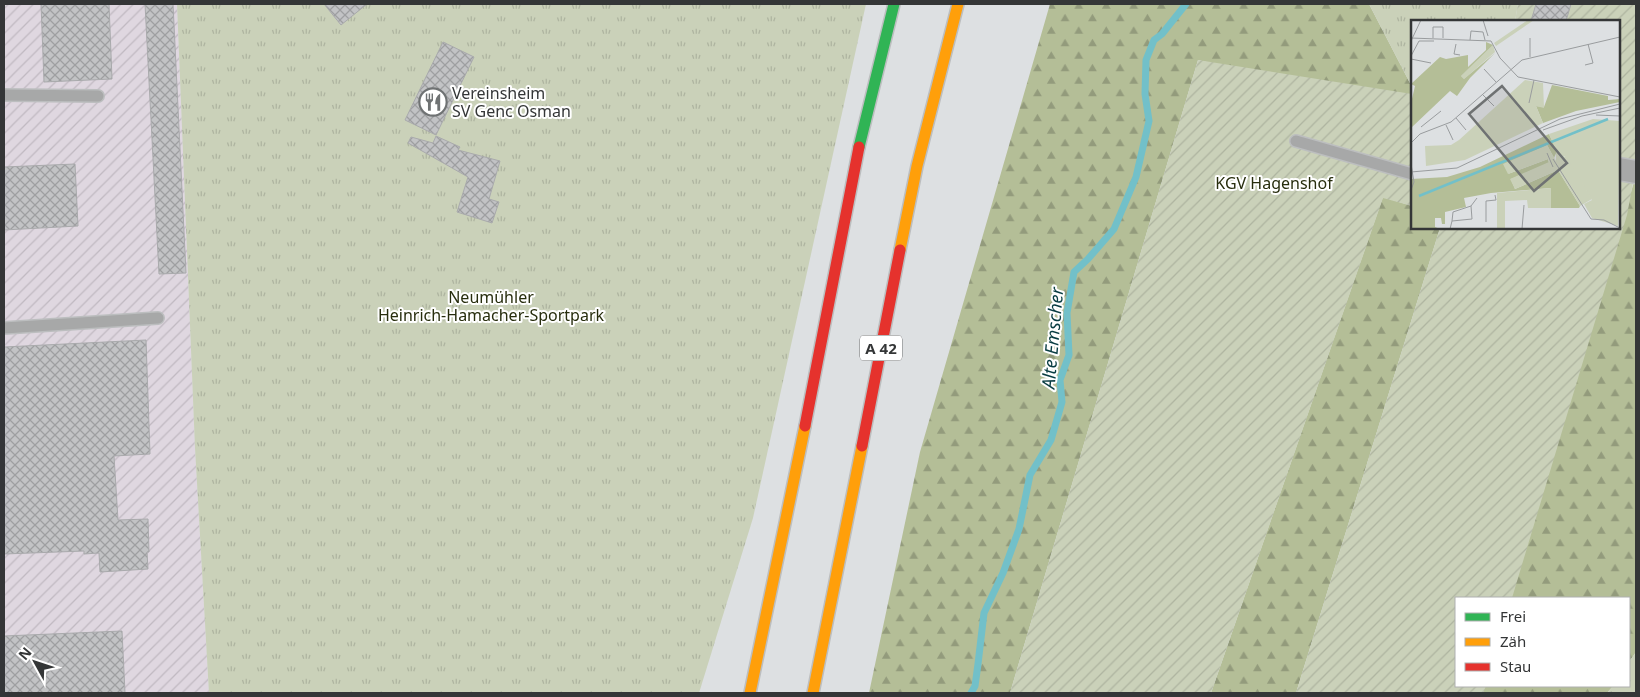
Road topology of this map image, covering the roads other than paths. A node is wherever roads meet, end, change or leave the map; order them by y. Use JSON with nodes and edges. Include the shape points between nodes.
{"nodes":[{"id":1,"x":894,"y":4,"type":"edge"},
{"id":2,"x":958,"y":4,"type":"edge"},
{"id":3,"x":4,"y":96,"type":"edge"},
{"id":4,"x":98,"y":96,"type":"dead end"},
{"id":5,"x":1296,"y":141,"type":"dead end"},
{"id":6,"x":1620,"y":169,"type":"edge"},
{"id":7,"x":1636,"y":172,"type":"edge"},
{"id":8,"x":1411,"y":174,"type":"edge"},
{"id":9,"x":158,"y":318,"type":"dead end"},
{"id":10,"x":4,"y":328,"type":"edge"},
{"id":11,"x":750,"y":693,"type":"edge"},
{"id":12,"x":813,"y":693,"type":"edge"}],
"edges":[{"from":1,"to":11,"type":"highway","via":[[857,157]]},
{"from":2,"to":12,"type":"highway","number":"A 42","via":[[917,166]]},
{"from":3,"to":4,"type":"lane"},
{"from":5,"to":8,"type":"lane"},
{"from":6,"to":7,"type":"street"},
{"from":9,"to":10,"type":"lane"}]}
